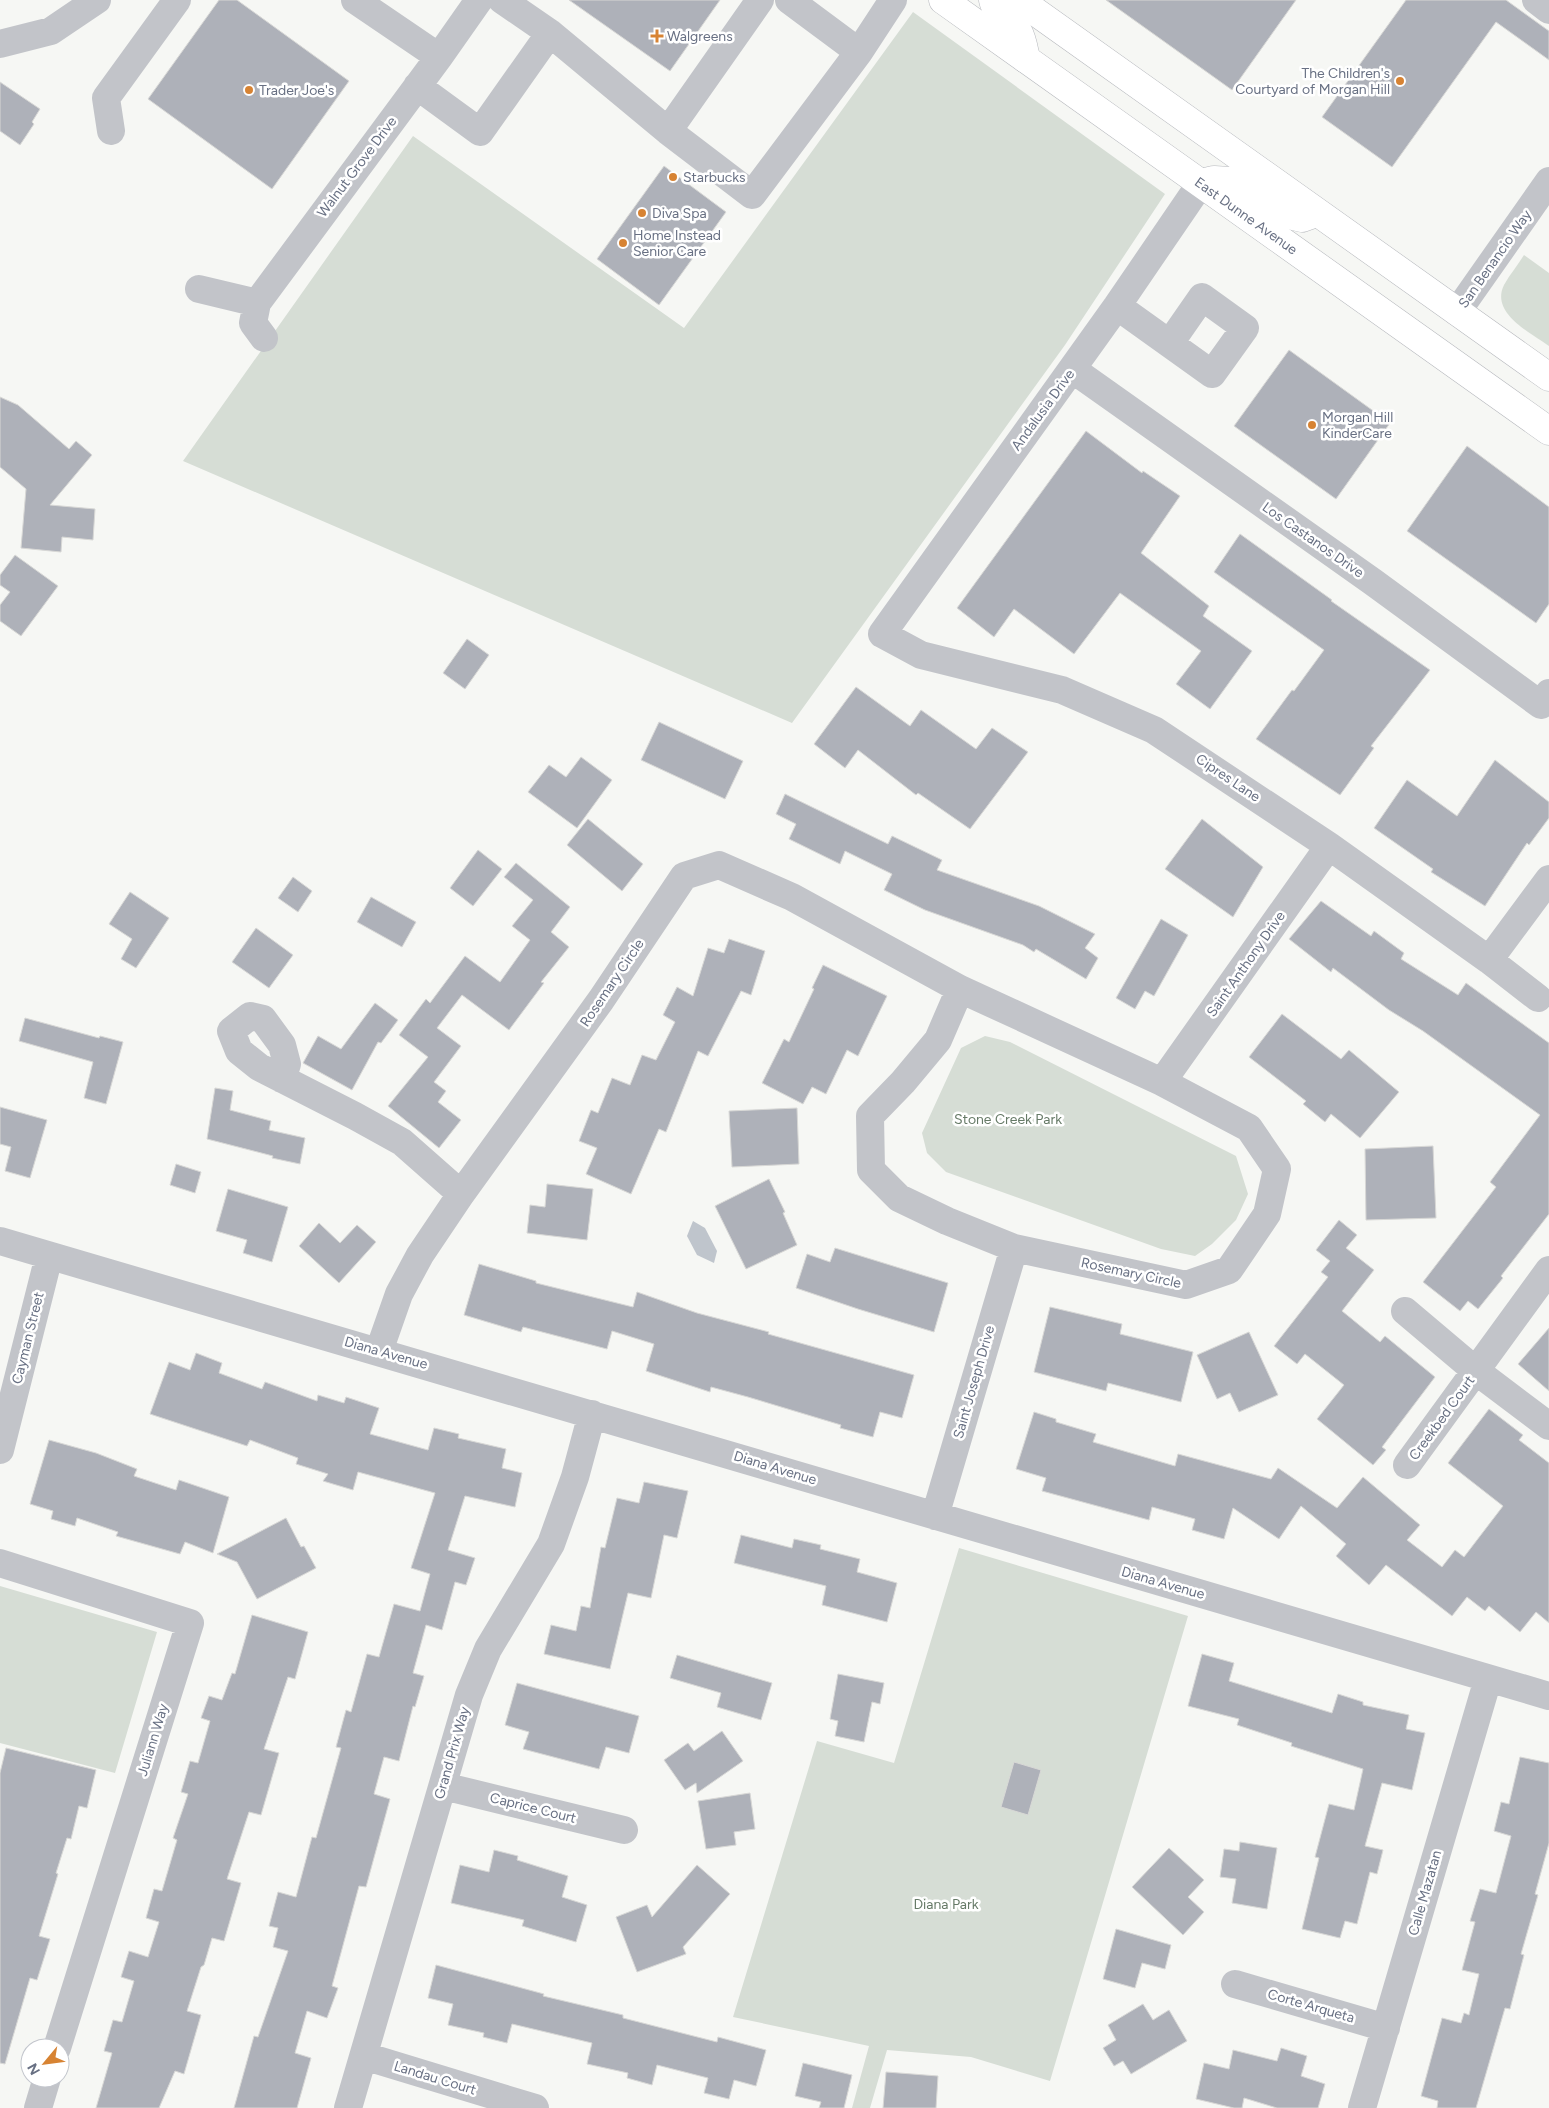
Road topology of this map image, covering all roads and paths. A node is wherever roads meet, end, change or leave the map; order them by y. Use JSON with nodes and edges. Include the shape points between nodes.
{"nodes":[{"id":1,"x":97,"y":0,"type":"edge"},
{"id":2,"x":178,"y":0,"type":"edge"},
{"id":3,"x":355,"y":0,"type":"edge"},
{"id":4,"x":479,"y":0,"type":"edge"},
{"id":5,"x":502,"y":0,"type":"edge"},
{"id":6,"x":760,"y":0,"type":"edge"},
{"id":7,"x":789,"y":0,"type":"edge"},
{"id":8,"x":893,"y":0,"type":"edge"},
{"id":9,"x":943,"y":0,"type":"edge"},
{"id":10,"x":993,"y":0,"type":"edge"},
{"id":11,"x":1019,"y":0,"type":"edge"},
{"id":12,"x":1536,"y":0,"type":"edge"},
{"id":13,"x":1549,"y":10,"type":"edge"},
{"id":14,"x":550,"y":33,"type":"junction"},
{"id":15,"x":0,"y":44,"type":"edge"},
{"id":16,"x":859,"y":52,"type":"junction"},
{"id":17,"x":439,"y":57,"type":"junction"},
{"id":18,"x":1026,"y":59,"type":"junction"},
{"id":19,"x":417,"y":86,"type":"junction"},
{"id":20,"x":111,"y":131,"type":"dead end"},
{"id":21,"x":668,"y":131,"type":"junction"},
{"id":22,"x":1549,"y":181,"type":"edge"},
{"id":23,"x":1201,"y":183,"type":"junction"},
{"id":24,"x":1316,"y":212,"type":"junction"},
{"id":25,"x":199,"y":289,"type":"dead end"},
{"id":26,"x":257,"y":303,"type":"junction"},
{"id":27,"x":1117,"y":306,"type":"junction"},
{"id":28,"x":1457,"y":312,"type":"junction"},
{"id":29,"x":264,"y":338,"type":"dead end"},
{"id":30,"x":1170,"y":343,"type":"dead end"},
{"id":31,"x":1072,"y":370,"type":"junction"},
{"id":32,"x":1549,"y":378,"type":"edge"},
{"id":33,"x":1510,"y":403,"type":"junction"},
{"id":34,"x":1549,"y":407,"type":"edge"},
{"id":35,"x":1549,"y":431,"type":"edge"},
{"id":36,"x":882,"y":634,"type":"joint"},
{"id":37,"x":1549,"y":693,"type":"edge"},
{"id":38,"x":1329,"y":846,"type":"junction"},
{"id":39,"x":1549,"y":879,"type":"edge"},
{"id":40,"x":1489,"y":960,"type":"junction"},
{"id":41,"x":960,"y":989,"type":"junction"},
{"id":42,"x":1538,"y":998,"type":"dead end"},
{"id":43,"x":282,"y":1079,"type":"dead end"},
{"id":44,"x":1162,"y":1082,"type":"junction"},
{"id":45,"x":462,"y":1194,"type":"junction"},
{"id":46,"x":0,"y":1241,"type":"edge"},
{"id":47,"x":1014,"y":1248,"type":"junction"},
{"id":48,"x":49,"y":1256,"type":"junction"},
{"id":49,"x":1549,"y":1270,"type":"edge"},
{"id":50,"x":1405,"y":1312,"type":"dead end"},
{"id":51,"x":379,"y":1351,"type":"junction"},
{"id":52,"x":1476,"y":1371,"type":"junction"},
{"id":53,"x":592,"y":1414,"type":"junction"},
{"id":54,"x":1549,"y":1426,"type":"edge"},
{"id":55,"x":0,"y":1450,"type":"edge"},
{"id":56,"x":1407,"y":1465,"type":"dead end"},
{"id":57,"x":935,"y":1516,"type":"junction"},
{"id":58,"x":0,"y":1563,"type":"edge"},
{"id":59,"x":1488,"y":1679,"type":"junction"},
{"id":60,"x":1549,"y":1696,"type":"edge"},
{"id":61,"x":443,"y":1786,"type":"junction"},
{"id":62,"x":624,"y":1830,"type":"dead end"},
{"id":63,"x":1235,"y":1984,"type":"dead end"},
{"id":64,"x":1386,"y":2028,"type":"junction"},
{"id":65,"x":59,"y":2038,"type":"edge"},
{"id":66,"x":364,"y":2056,"type":"junction"},
{"id":67,"x":44,"y":2088,"type":"edge"},
{"id":68,"x":38,"y":2108,"type":"edge"},
{"id":69,"x":348,"y":2108,"type":"edge"},
{"id":70,"x":535,"y":2108,"type":"edge"},
{"id":71,"x":1362,"y":2108,"type":"edge"}],
"edges":[{"from":1,"to":15,"type":"street","via":[[51,31]]},
{"from":2,"to":20,"type":"street","via":[[106,98]]},
{"from":3,"to":17,"type":"street"},
{"from":4,"to":17,"type":"street","name":"Walnut Grove Drive"},
{"from":5,"to":14,"type":"street"},
{"from":6,"to":21,"type":"street"},
{"from":7,"to":16,"type":"street"},
{"from":8,"to":16,"type":"street"},
{"from":9,"to":18,"type":"main road","name":"East Dunne Avenue"},
{"from":10,"to":18,"type":"main road","via":[[999,13],[1022,38]]},
{"from":11,"to":24,"type":"main road"},
{"from":12,"to":13,"type":"street"},
{"from":14,"to":19,"type":"street","via":[[480,132]]},
{"from":14,"to":21,"type":"street"},
{"from":16,"to":21,"type":"street","via":[[752,195]]},
{"from":17,"to":19,"type":"street","name":"Walnut Grove Drive"},
{"from":18,"to":23,"type":"main road","name":"East Dunne Avenue"},
{"from":19,"to":26,"type":"street","name":"Walnut Grove Drive"},
{"from":22,"to":28,"type":"street","name":"San Benancio Way"},
{"from":23,"to":24,"type":"main road","via":[[1214,180],[1230,182],[1285,214],[1302,218]]},
{"from":23,"to":27,"type":"street","name":"Andalusia Drive"},
{"from":23,"to":33,"type":"main road","name":"East Dunne Avenue"},
{"from":24,"to":28,"type":"main road"},
{"from":25,"to":26,"type":"street"},
{"from":26,"to":29,"type":"street","via":[[253,323]]},
{"from":27,"to":30,"type":"street"},
{"from":27,"to":31,"type":"street","name":"Andalusia Drive"},
{"from":28,"to":32,"type":"main road"},
{"from":31,"to":36,"type":"street","name":"Andalusia Drive"},
{"from":31,"to":37,"type":"street","name":"Los Castanos Drive","via":[[1373,582],[1540,705]]},
{"from":33,"to":34,"type":"main road"},
{"from":33,"to":35,"type":"main road","name":"East Dunne Avenue"},
{"from":36,"to":38,"type":"street","name":"Cipres Lane","via":[[921,655],[1062,690],[1154,730]]},
{"from":38,"to":40,"type":"street","name":"Cipres Lane"},
{"from":38,"to":44,"type":"street","name":"Saint Anthony Drive"},
{"from":39,"to":40,"type":"street"},
{"from":40,"to":42,"type":"street","name":"Cipres Lane"},
{"from":41,"to":44,"type":"street","name":"Rosemary Circle"},
{"from":41,"to":45,"type":"street","name":"Rosemary Circle","via":[[792,897],[719,865],[684,876],[601,1000]]},
{"from":41,"to":47,"type":"street","name":"Rosemary Circle","via":[[938,1040],[870,1116],[871,1170],[899,1198]]},
{"from":43,"to":45,"type":"street","via":[[402,1142]]},
{"from":44,"to":47,"type":"street","name":"Rosemary Circle","via":[[1249,1128],[1276,1169],[1267,1214],[1229,1270],[1186,1285]]},
{"from":45,"to":51,"type":"street","name":"Rosemary Circle","via":[[420,1255],[399,1294]]},
{"from":46,"to":48,"type":"street","name":"Diana Avenue"},
{"from":47,"to":57,"type":"street","name":"Saint Joseph Drive"},
{"from":48,"to":51,"type":"street","name":"Diana Avenue"},
{"from":48,"to":55,"type":"street","name":"Cayman Street"},
{"from":49,"to":52,"type":"street","name":"Creekbed Court"},
{"from":50,"to":52,"type":"street"},
{"from":51,"to":53,"type":"street","name":"Diana Avenue"},
{"from":52,"to":54,"type":"street"},
{"from":52,"to":56,"type":"street","name":"Creekbed Court"},
{"from":53,"to":57,"type":"street","name":"Diana Avenue"},
{"from":53,"to":61,"type":"street","name":"Grand Prix Way","via":[[575,1477],[551,1544],[488,1649],[469,1695]]},
{"from":57,"to":59,"type":"street","name":"Diana Avenue"},
{"from":58,"to":65,"type":"street","name":"Juliann Way","via":[[190,1623]]},
{"from":59,"to":60,"type":"street","name":"Diana Avenue"},
{"from":59,"to":64,"type":"street","name":"Calle Mazatan"},
{"from":61,"to":62,"type":"street","name":"Caprice Court"},
{"from":61,"to":66,"type":"street","name":"Grand Prix Way"},
{"from":63,"to":64,"type":"street","name":"Corte Arqueta"},
{"from":64,"to":71,"type":"street","name":"Calle Mazatan"},
{"from":66,"to":69,"type":"street","name":"Grand Prix Way"},
{"from":66,"to":70,"type":"street","name":"Landau Court"},
{"from":67,"to":68,"type":"street"}]}
